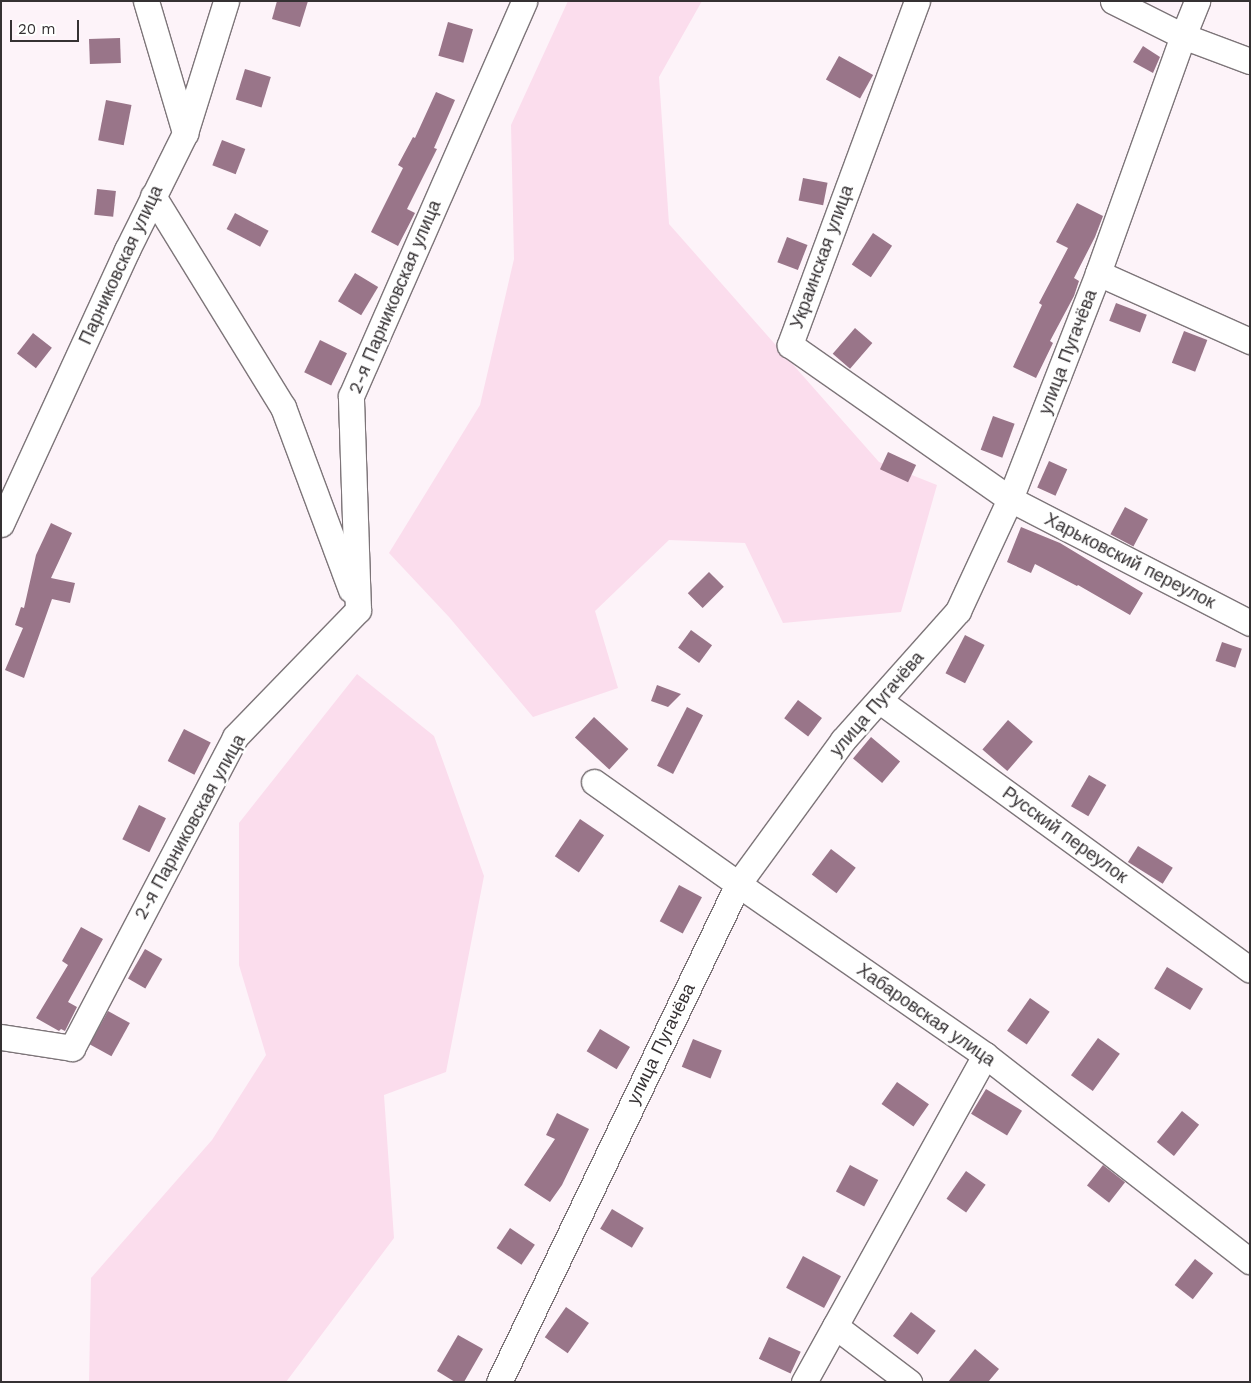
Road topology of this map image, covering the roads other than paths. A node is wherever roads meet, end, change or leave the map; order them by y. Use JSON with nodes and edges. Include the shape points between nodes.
{"nodes":[{"id":1,"x":146,"y":1,"type":"edge"},
{"id":2,"x":226,"y":1,"type":"edge"},
{"id":3,"x":524,"y":1,"type":"edge"},
{"id":4,"x":917,"y":1,"type":"edge"},
{"id":5,"x":1113,"y":1,"type":"edge"},
{"id":6,"x":1197,"y":1,"type":"edge"},
{"id":7,"x":1182,"y":36,"type":"junction"},
{"id":8,"x":1250,"y":61,"type":"edge"},
{"id":9,"x":185,"y":133,"type":"junction"},
{"id":10,"x":153,"y":196,"type":"junction"},
{"id":11,"x":1098,"y":273,"type":"junction"},
{"id":12,"x":1250,"y":342,"type":"edge"},
{"id":13,"x":1010,"y":499,"type":"junction"},
{"id":14,"x":1,"y":524,"type":"edge"},
{"id":15,"x":358,"y":610,"type":"junction"},
{"id":16,"x":1250,"y":623,"type":"edge"},
{"id":17,"x":880,"y":701,"type":"junction"},
{"id":18,"x":594,"y":782,"type":"dead end"},
{"id":19,"x":738,"y":884,"type":"junction"},
{"id":20,"x":1250,"y":970,"type":"edge"},
{"id":21,"x":1,"y":1037,"type":"edge"},
{"id":22,"x":985,"y":1054,"type":"junction"},
{"id":23,"x":1250,"y":1260,"type":"edge"},
{"id":24,"x":835,"y":1326,"type":"junction"},
{"id":25,"x":500,"y":1382,"type":"edge"},
{"id":26,"x":804,"y":1382,"type":"edge"},
{"id":27,"x":909,"y":1382,"type":"edge"}],
"edges":[{"from":1,"to":9,"type":"street"},
{"from":2,"to":9,"type":"street","name":"Парниковская улица"},
{"from":3,"to":15,"type":"street","name":"2-я Парниковская улица","via":[[350,396]]},
{"from":4,"to":13,"type":"street","name":"Украинская улица","via":[[790,345]]},
{"from":5,"to":7,"type":"street"},
{"from":6,"to":7,"type":"street","name":"улица Пугачёва"},
{"from":7,"to":8,"type":"street"},
{"from":7,"to":11,"type":"street","name":"улица Пугачёва"},
{"from":9,"to":10,"type":"street","name":"Парниковская улица"},
{"from":10,"to":14,"type":"street","name":"Парниковская улица"},
{"from":10,"to":15,"type":"street","via":[[283,407]]},
{"from":11,"to":12,"type":"street"},
{"from":11,"to":13,"type":"street","name":"улица Пугачёва"},
{"from":13,"to":16,"type":"street","name":"Харьковский переулок"},
{"from":13,"to":17,"type":"street","name":"улица Пугачёва","via":[[958,610]]},
{"from":15,"to":21,"type":"street","name":"2-я Парниковская улица","via":[[236,737],[72,1048]]},
{"from":17,"to":19,"type":"street","name":"улица Пугачёва","via":[[843,740]]},
{"from":17,"to":20,"type":"street","name":"Русский переулок"},
{"from":18,"to":19,"type":"street","name":"Хабаровская улица"},
{"from":19,"to":22,"type":"street","name":"Хабаровская улица"},
{"from":19,"to":25,"type":"street","name":"улица Пугачёва"},
{"from":22,"to":23,"type":"street","name":"Хабаровская улица"},
{"from":22,"to":24,"type":"street"},
{"from":24,"to":26,"type":"street"},
{"from":24,"to":27,"type":"street"}]}
